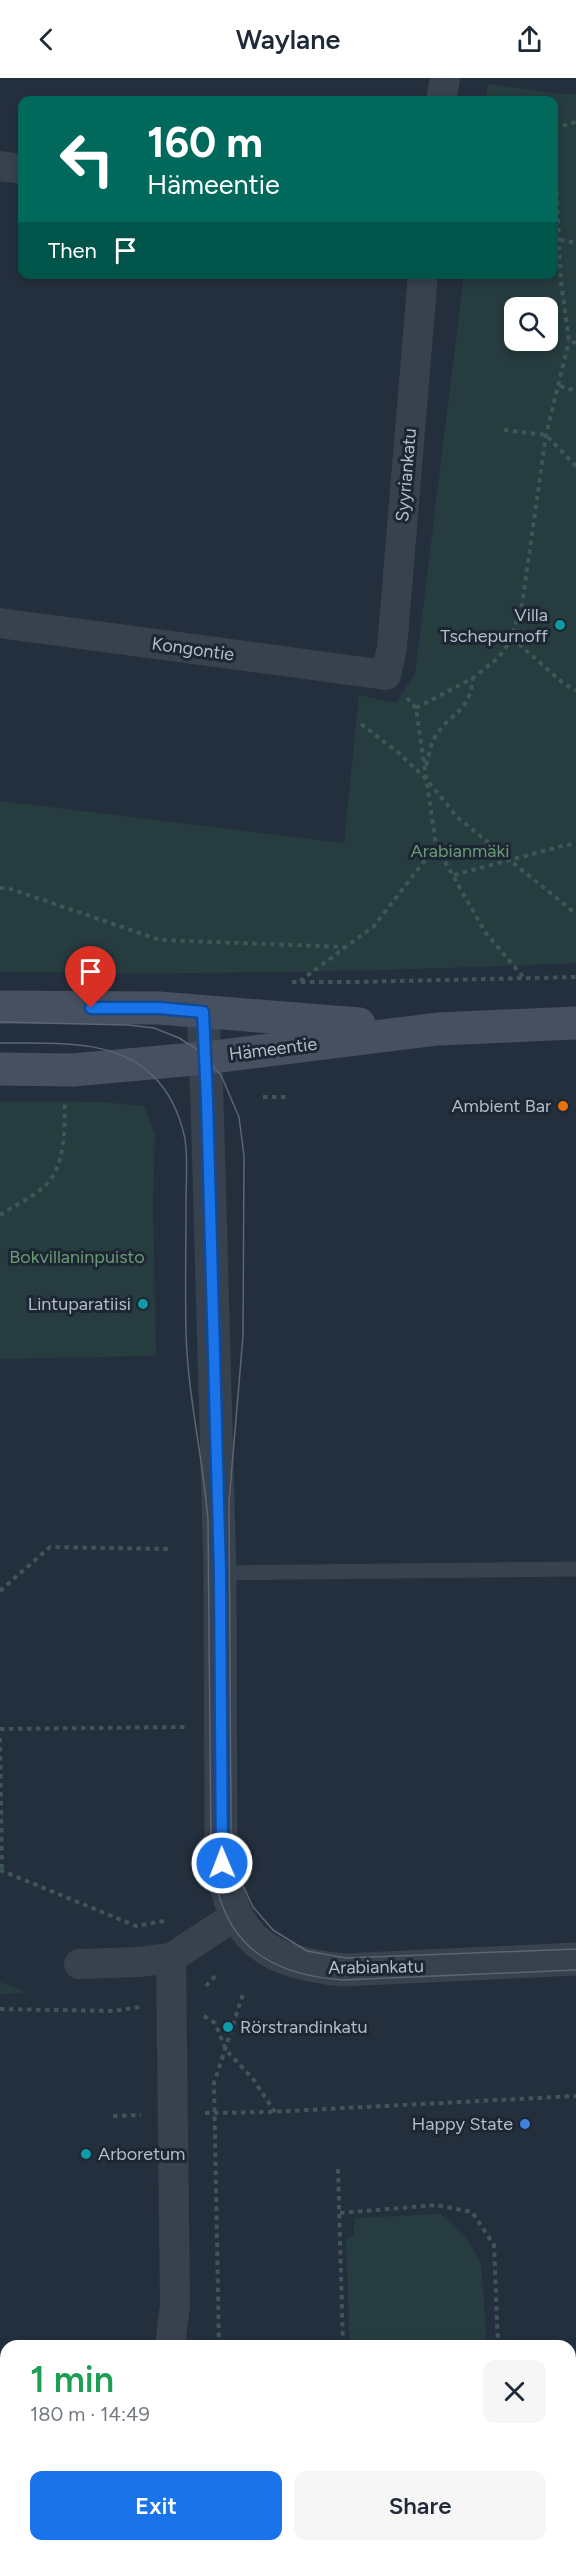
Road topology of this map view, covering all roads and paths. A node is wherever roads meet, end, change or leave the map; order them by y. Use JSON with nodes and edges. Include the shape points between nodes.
{"nodes":[{"id":1,"x":445,"y":78,"type":"edge"},
{"id":2,"x":442,"y":96,"type":"edge"},
{"id":3,"x":576,"y":122,"type":"edge"},
{"id":4,"x":558,"y":127,"type":"edge"},
{"id":5,"x":0,"y":166,"type":"edge"},
{"id":6,"x":18,"y":168,"type":"edge"},
{"id":7,"x":558,"y":206,"type":"edge"},
{"id":8,"x":560,"y":240,"type":"junction"},
{"id":9,"x":576,"y":243,"type":"edge"},
{"id":10,"x":423,"y":279,"type":"edge"},
{"id":11,"x":569,"y":341,"type":"junction"},
{"id":12,"x":576,"y":343,"type":"edge"},
{"id":13,"x":560,"y":386,"type":"junction"},
{"id":14,"x":576,"y":391,"type":"edge"},
{"id":15,"x":504,"y":430,"type":"dead end"},
{"id":16,"x":546,"y":435,"type":"junction"},
{"id":17,"x":576,"y":466,"type":"edge"},
{"id":18,"x":0,"y":624,"type":"edge"},
{"id":19,"x":512,"y":638,"type":"junction"},
{"id":20,"x":386,"y":675,"type":"junction"},
{"id":21,"x":473,"y":678,"type":"junction"},
{"id":22,"x":576,"y":691,"type":"edge"},
{"id":23,"x":416,"y":708,"type":"junction"},
{"id":24,"x":361,"y":724,"type":"dead end"},
{"id":25,"x":425,"y":769,"type":"junction"},
{"id":26,"x":427,"y":780,"type":"junction"},
{"id":27,"x":576,"y":844,"type":"edge"},
{"id":28,"x":436,"y":846,"type":"junction"},
{"id":29,"x":511,"y":861,"type":"junction"},
{"id":30,"x":454,"y":874,"type":"junction"},
{"id":31,"x":0,"y":888,"type":"edge"},
{"id":32,"x":576,"y":914,"type":"edge"},
{"id":33,"x":345,"y":947,"type":"junction"},
{"id":34,"x":524,"y":979,"type":"dead end"},
{"id":35,"x":300,"y":981,"type":"dead end"},
{"id":36,"x":0,"y":1007,"type":"edge"},
{"id":37,"x":203,"y":1012,"type":"junction"},
{"id":38,"x":576,"y":1023,"type":"edge"},
{"id":39,"x":438,"y":1029,"type":"junction"},
{"id":40,"x":205,"y":1058,"type":"junction"},
{"id":41,"x":0,"y":1069,"type":"edge"},
{"id":42,"x":263,"y":1097,"type":"dead end"},
{"id":43,"x":290,"y":1097,"type":"dead end"},
{"id":44,"x":66,"y":1099,"type":"dead end"},
{"id":45,"x":0,"y":1215,"type":"edge"},
{"id":46,"x":168,"y":1549,"type":"dead end"},
{"id":47,"x":576,"y":1569,"type":"edge"},
{"id":48,"x":220,"y":1573,"type":"junction"},
{"id":49,"x":0,"y":1591,"type":"edge"},
{"id":50,"x":170,"y":1727,"type":"dead end"},
{"id":51,"x":0,"y":1729,"type":"edge"},
{"id":52,"x":0,"y":1738,"type":"edge"},
{"id":53,"x":1,"y":1870,"type":"edge"},
{"id":54,"x":235,"y":1916,"type":"junction"},
{"id":55,"x":171,"y":1919,"type":"dead end"},
{"id":56,"x":171,"y":1958,"type":"junction"},
{"id":57,"x":576,"y":1959,"type":"edge"},
{"id":58,"x":79,"y":1964,"type":"dead end"},
{"id":59,"x":244,"y":1991,"type":"dead end"},
{"id":60,"x":196,"y":2012,"type":"dead end"},
{"id":61,"x":226,"y":2050,"type":"junction"},
{"id":62,"x":576,"y":2096,"type":"edge"},
{"id":63,"x":275,"y":2112,"type":"junction"},
{"id":64,"x":216,"y":2113,"type":"junction"},
{"id":65,"x":338,"y":2169,"type":"dead end"},
{"id":66,"x":340,"y":2213,"type":"junction"},
{"id":67,"x":171,"y":2340,"type":"edge"},
{"id":68,"x":219,"y":2340,"type":"edge"},
{"id":69,"x":343,"y":2340,"type":"edge"},
{"id":70,"x":498,"y":2340,"type":"edge"}],
"edges":[{"from":1,"to":2,"type":"street"},
{"from":3,"to":4,"type":"path"},
{"from":5,"to":6,"type":"street"},
{"from":7,"to":8,"type":"path"},
{"from":8,"to":9,"type":"path"},
{"from":8,"to":11,"type":"path"},
{"from":10,"to":20,"type":"street","name":"Syyriankatu","via":[[392,648]]},
{"from":11,"to":12,"type":"path"},
{"from":11,"to":13,"type":"path"},
{"from":13,"to":14,"type":"path"},
{"from":13,"to":16,"type":"path"},
{"from":15,"to":16,"type":"path"},
{"from":16,"to":17,"type":"path"},
{"from":16,"to":19,"type":"path","via":[[522,606]]},
{"from":18,"to":20,"type":"street","name":"Kongontie"},
{"from":19,"to":21,"type":"path","via":[[498,658]]},
{"from":19,"to":22,"type":"path"},
{"from":20,"to":23,"type":"path"},
{"from":21,"to":23,"type":"path"},
{"from":21,"to":25,"type":"path","via":[[471,696],[433,740]]},
{"from":23,"to":25,"type":"path"},
{"from":24,"to":26,"type":"path"},
{"from":25,"to":26,"type":"path"},
{"from":26,"to":28,"type":"path"},
{"from":26,"to":29,"type":"path","via":[[457,817]]},
{"from":27,"to":29,"type":"path"},
{"from":28,"to":30,"type":"path"},
{"from":28,"to":33,"type":"path","via":[[374,926]]},
{"from":29,"to":30,"type":"path"},
{"from":29,"to":32,"type":"path"},
{"from":30,"to":34,"type":"path","via":[[485,932]]},
{"from":31,"to":33,"type":"path","via":[[160,940]]},
{"from":33,"to":35,"type":"path"},
{"from":36,"to":37,"type":"main road","name":"Hämeentie"},
{"from":37,"to":39,"type":"main road","name":"Hämeentie"},
{"from":37,"to":40,"type":"street","name":"Arabiankatu"},
{"from":38,"to":39,"type":"main road","name":"Hämeentie"},
{"from":39,"to":40,"type":"main road","name":"Hämeentie"},
{"from":40,"to":41,"type":"main road","name":"Hämeentie","via":[[74,1070]]},
{"from":40,"to":48,"type":"street","name":"Arabiankatu"},
{"from":42,"to":43,"type":"path"},
{"from":44,"to":45,"type":"path","via":[[63,1146],[57,1168],[44,1187]]},
{"from":46,"to":49,"type":"path","via":[[50,1547]]},
{"from":47,"to":48,"type":"lane"},
{"from":48,"to":54,"type":"street","name":"Arabiankatu","via":[[222,1863]]},
{"from":50,"to":51,"type":"path"},
{"from":52,"to":53,"type":"path"},
{"from":53,"to":55,"type":"path","via":[[136,1926]]},
{"from":54,"to":56,"type":"street"},
{"from":54,"to":57,"type":"street","name":"Arabiankatu","via":[[268,1951],[315,1967],[343,1970]]},
{"from":56,"to":58,"type":"street"},
{"from":56,"to":67,"type":"street","via":[[175,2305]]},
{"from":59,"to":61,"type":"path"},
{"from":60,"to":61,"type":"path","via":[[215,2023]]},
{"from":61,"to":63,"type":"path","via":[[253,2079]]},
{"from":61,"to":64,"type":"path","via":[[214,2083]]},
{"from":62,"to":63,"type":"path"},
{"from":63,"to":64,"type":"path"},
{"from":64,"to":68,"type":"path"},
{"from":65,"to":66,"type":"path"},
{"from":66,"to":69,"type":"path"},
{"from":66,"to":70,"type":"path","via":[[436,2205],[472,2212],[494,2245]]}]}
